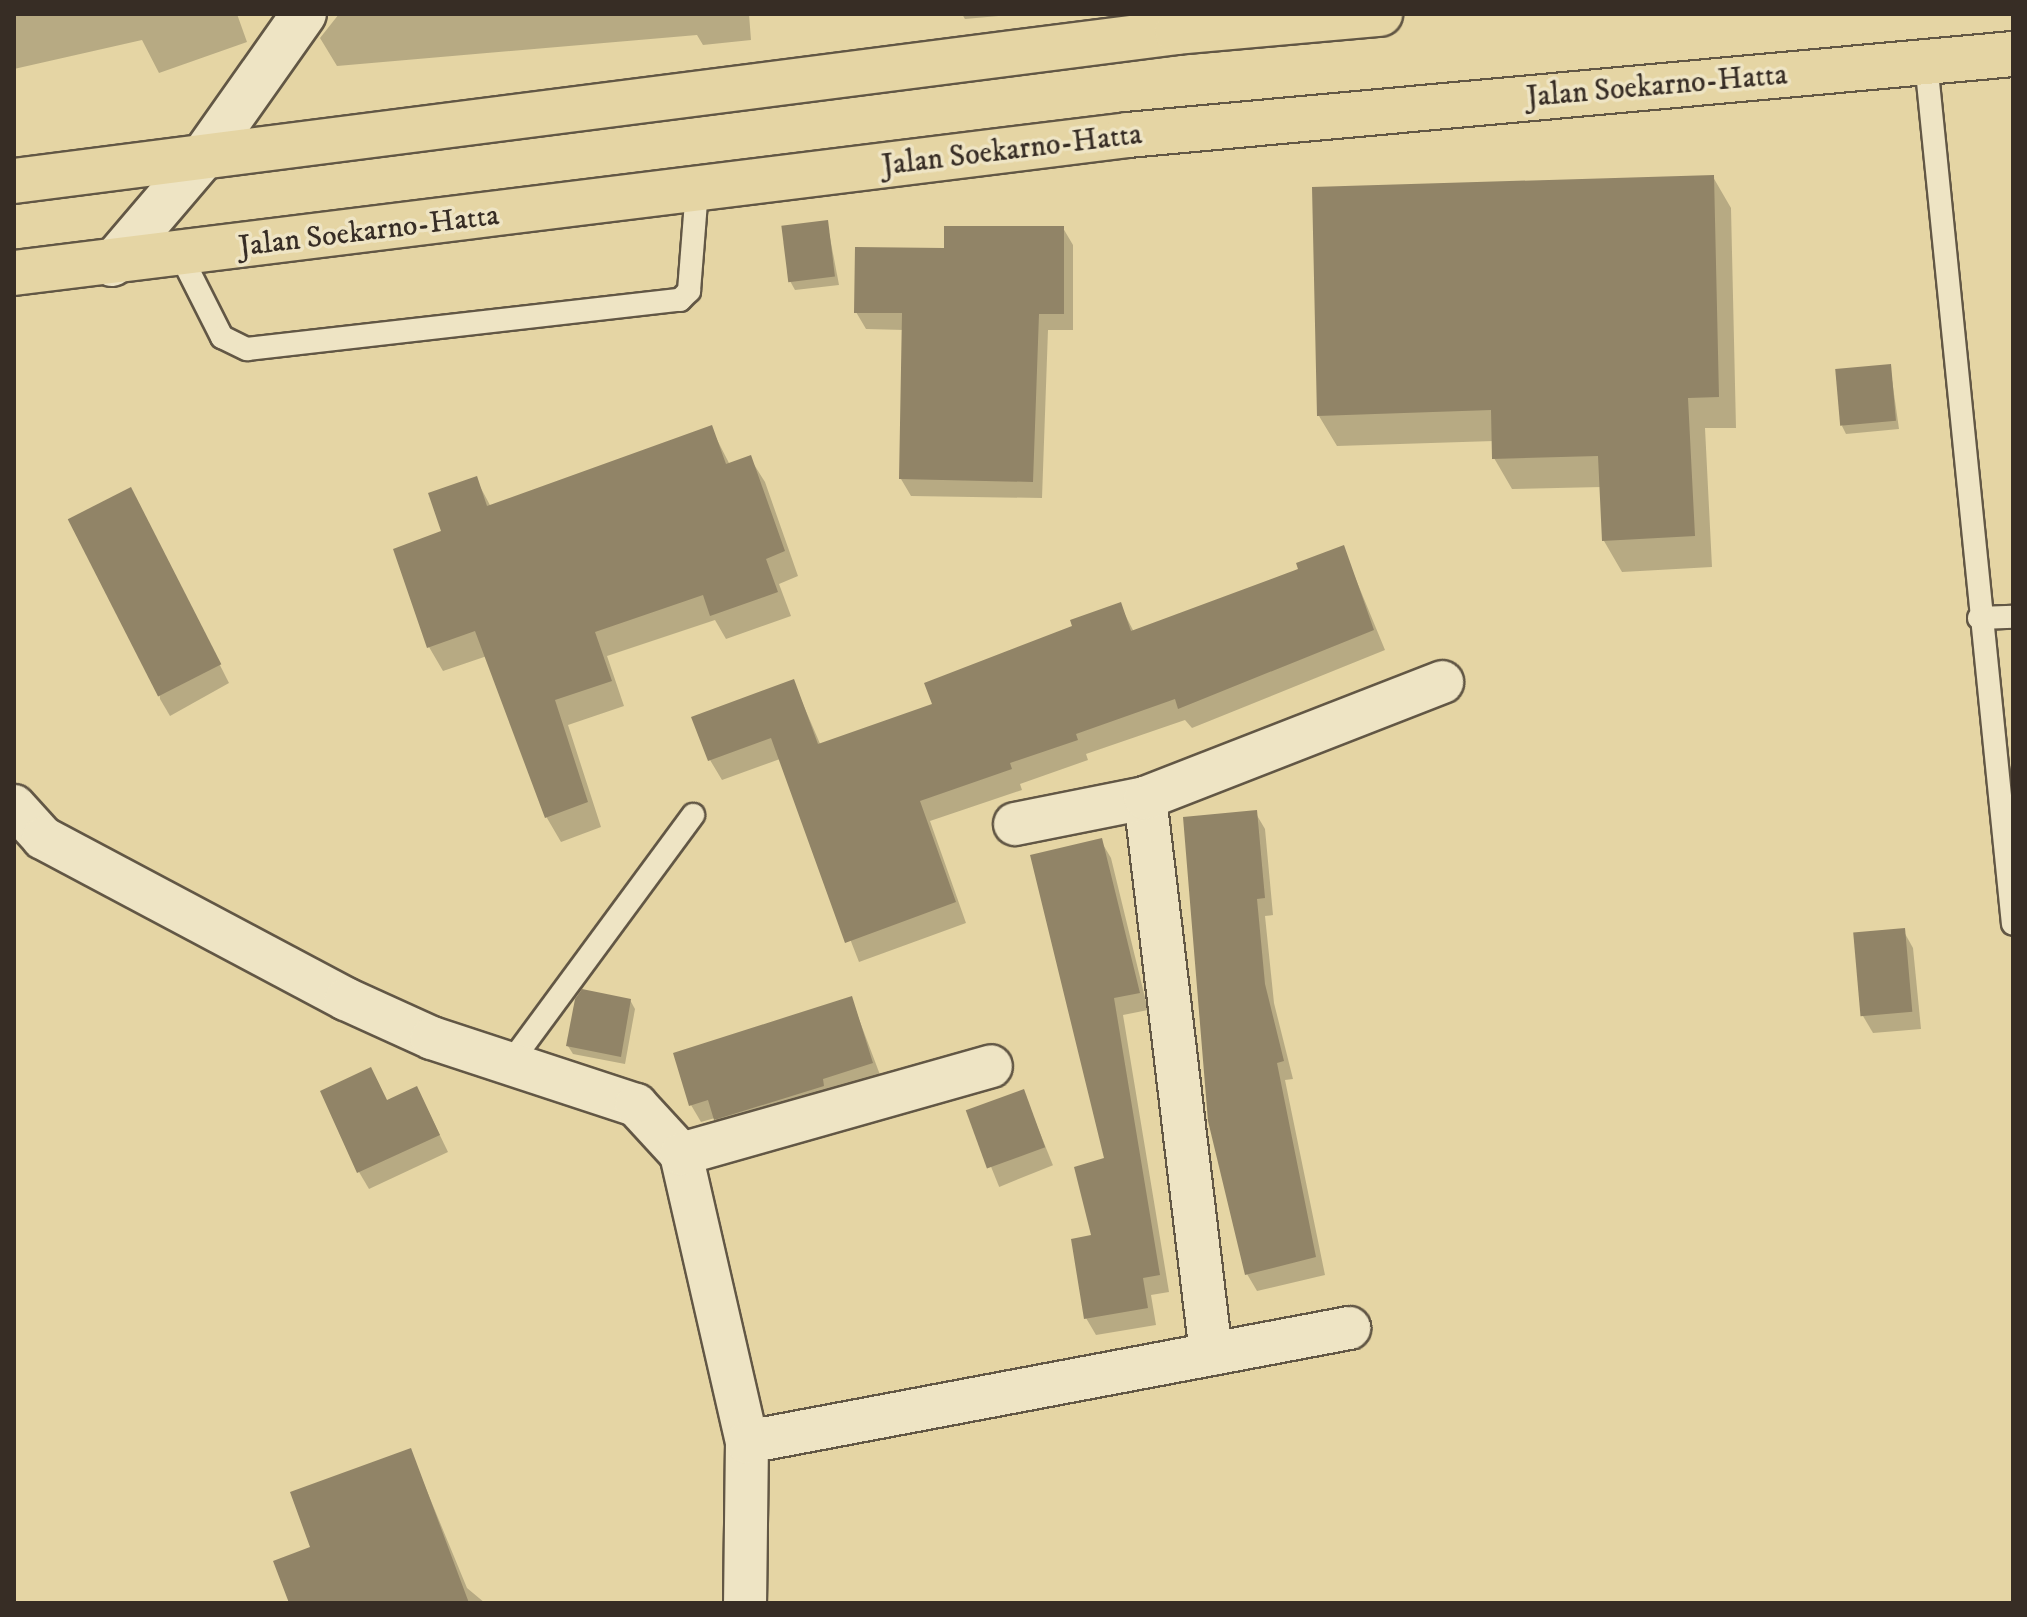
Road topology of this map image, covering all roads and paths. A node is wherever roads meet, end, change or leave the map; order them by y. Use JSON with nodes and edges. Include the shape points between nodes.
{"nodes":[{"id":1,"x":304,"y":14,"type":"edge"},
{"id":2,"x":1380,"y":14,"type":"edge"},
{"id":3,"x":2013,"y":54,"type":"edge"},
{"id":4,"x":1926,"y":62,"type":"junction"},
{"id":5,"x":203,"y":157,"type":"junction"},
{"id":6,"x":14,"y":181,"type":"edge"},
{"id":7,"x":697,"y":190,"type":"junction"},
{"id":8,"x":181,"y":256,"type":"junction"},
{"id":9,"x":112,"y":264,"type":"junction"},
{"id":10,"x":14,"y":273,"type":"edge"},
{"id":11,"x":2013,"y":617,"type":"edge"},
{"id":12,"x":1979,"y":618,"type":"junction"},
{"id":13,"x":1442,"y":682,"type":"dead end"},
{"id":14,"x":1145,"y":798,"type":"junction"},
{"id":15,"x":14,"y":806,"type":"edge"},
{"id":16,"x":693,"y":815,"type":"dead end"},
{"id":17,"x":1015,"y":824,"type":"dead end"},
{"id":18,"x":2013,"y":924,"type":"edge"},
{"id":19,"x":511,"y":1062,"type":"junction"},
{"id":20,"x":991,"y":1066,"type":"dead end"},
{"id":21,"x":681,"y":1154,"type":"junction"},
{"id":22,"x":1349,"y":1328,"type":"dead end"},
{"id":23,"x":1211,"y":1354,"type":"junction"},
{"id":24,"x":747,"y":1442,"type":"junction"},
{"id":25,"x":745,"y":1603,"type":"edge"}],
"edges":[{"from":1,"to":5,"type":"main road"},
{"from":2,"to":5,"type":"highway","via":[[1177,32]]},
{"from":3,"to":4,"type":"highway","name":"Jalan Soekarno-Hatta"},
{"from":4,"to":7,"type":"highway","name":"Jalan Soekarno-Hatta","via":[[1128,135]]},
{"from":4,"to":12,"type":"lane"},
{"from":5,"to":6,"type":"highway"},
{"from":5,"to":9,"type":"main road"},
{"from":7,"to":8,"type":"highway","name":"Jalan Soekarno-Hatta"},
{"from":7,"to":8,"type":"lane","via":[[689,291],[680,300],[247,349],[222,337]]},
{"from":8,"to":9,"type":"highway","name":"Jalan Soekarno-Hatta"},
{"from":9,"to":10,"type":"highway","name":"Jalan Soekarno-Hatta"},
{"from":11,"to":12,"type":"lane"},
{"from":12,"to":18,"type":"lane"},
{"from":13,"to":14,"type":"street"},
{"from":14,"to":17,"type":"street"},
{"from":14,"to":23,"type":"street"},
{"from":15,"to":19,"type":"street","via":[[43,838],[346,999],[432,1038]]},
{"from":16,"to":19,"type":"lane"},
{"from":19,"to":21,"type":"street","via":[[636,1105]]},
{"from":20,"to":21,"type":"street"},
{"from":21,"to":24,"type":"street"},
{"from":22,"to":23,"type":"street"},
{"from":23,"to":24,"type":"street"},
{"from":24,"to":25,"type":"street"}]}
